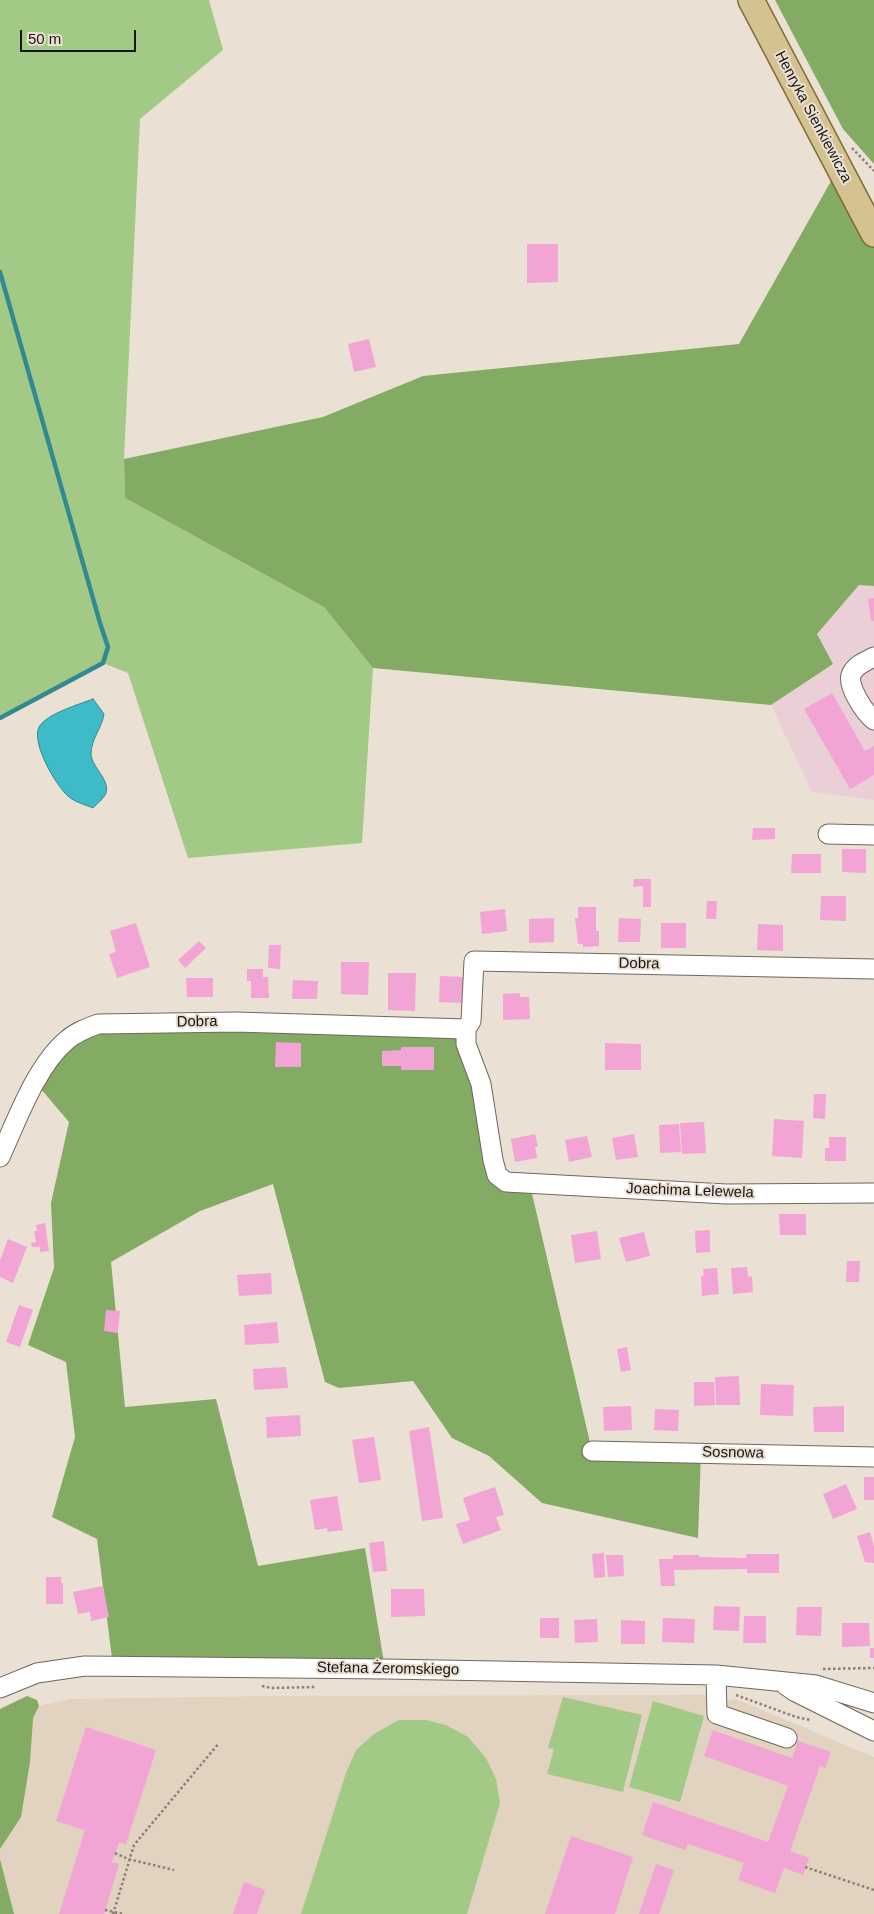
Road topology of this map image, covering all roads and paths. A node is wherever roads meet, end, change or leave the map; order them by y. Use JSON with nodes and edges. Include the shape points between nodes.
{"nodes":[{"id":1,"x":751,"y":0,"type":"edge"},
{"id":2,"x":848,"y":143,"type":"dead end"},
{"id":3,"x":874,"y":171,"type":"edge"},
{"id":4,"x":874,"y":234,"type":"edge"},
{"id":5,"x":874,"y":657,"type":"edge"},
{"id":6,"x":874,"y":720,"type":"edge"},
{"id":7,"x":828,"y":834,"type":"dead end"},
{"id":8,"x":874,"y":835,"type":"edge"},
{"id":9,"x":874,"y":969,"type":"edge"},
{"id":10,"x":466,"y":1029,"type":"junction"},
{"id":11,"x":0,"y":1157,"type":"edge"},
{"id":12,"x":506,"y":1182,"type":"joint"},
{"id":13,"x":874,"y":1193,"type":"edge"},
{"id":14,"x":592,"y":1451,"type":"dead end"},
{"id":15,"x":874,"y":1457,"type":"edge"},
{"id":16,"x":778,"y":1680,"type":"junction"},
{"id":17,"x":716,"y":1684,"type":"junction"},
{"id":18,"x":0,"y":1688,"type":"edge"},
{"id":19,"x":874,"y":1703,"type":"edge"},
{"id":20,"x":814,"y":1720,"type":"dead end"},
{"id":21,"x":874,"y":1731,"type":"edge"},
{"id":22,"x":787,"y":1738,"type":"dead end"},
{"id":23,"x":219,"y":1743,"type":"dead end"},
{"id":24,"x":116,"y":1853,"type":"dead end"},
{"id":25,"x":128,"y":1859,"type":"junction"},
{"id":26,"x":806,"y":1867,"type":"dead end"},
{"id":27,"x":174,"y":1870,"type":"dead end"},
{"id":28,"x":874,"y":1890,"type":"edge"},
{"id":29,"x":105,"y":1910,"type":"dead end"},
{"id":30,"x":113,"y":1913,"type":"edge"},
{"id":31,"x":123,"y":1914,"type":"edge"}],
"edges":[{"from":1,"to":4,"type":"main road","name":"Henryka Sienkiewicza"},
{"from":2,"to":3,"type":"path"},
{"from":5,"to":6,"type":"street","via":[[852,670],[850,678],[858,700]]},
{"from":7,"to":8,"type":"street"},
{"from":9,"to":10,"type":"street","name":"Dobra","via":[[474,961],[471,1021]]},
{"from":10,"to":11,"type":"street","name":"Dobra","via":[[236,1022],[98,1024],[82,1030],[57,1050],[36,1082]]},
{"from":10,"to":12,"type":"street","name":"Dobra","via":[[466,1044],[481,1084],[493,1160],[497,1175]]},
{"from":12,"to":13,"type":"street","name":"Joachima Lelewela","via":[[726,1194]]},
{"from":14,"to":15,"type":"street","name":"Sosnowa"},
{"from":16,"to":17,"type":"street","name":"Stefana Żeromskiego"},
{"from":16,"to":19,"type":"street","name":"Stefana Żeromskiego","via":[[816,1684]]},
{"from":16,"to":21,"type":"street","name":"Stefana Żeromskiego"},
{"from":17,"to":18,"type":"street","name":"Stefana Żeromskiego","via":[[385,1669],[85,1666],[37,1673]]},
{"from":17,"to":20,"type":"path","via":[[796,1717]]},
{"from":17,"to":22,"type":"street","via":[[717,1714]]},
{"from":23,"to":25,"type":"path","via":[[134,1845]]},
{"from":24,"to":25,"type":"path"},
{"from":25,"to":27,"type":"path"},
{"from":25,"to":30,"type":"path"},
{"from":26,"to":28,"type":"path"},
{"from":29,"to":30,"type":"path"},
{"from":30,"to":31,"type":"path"}]}
